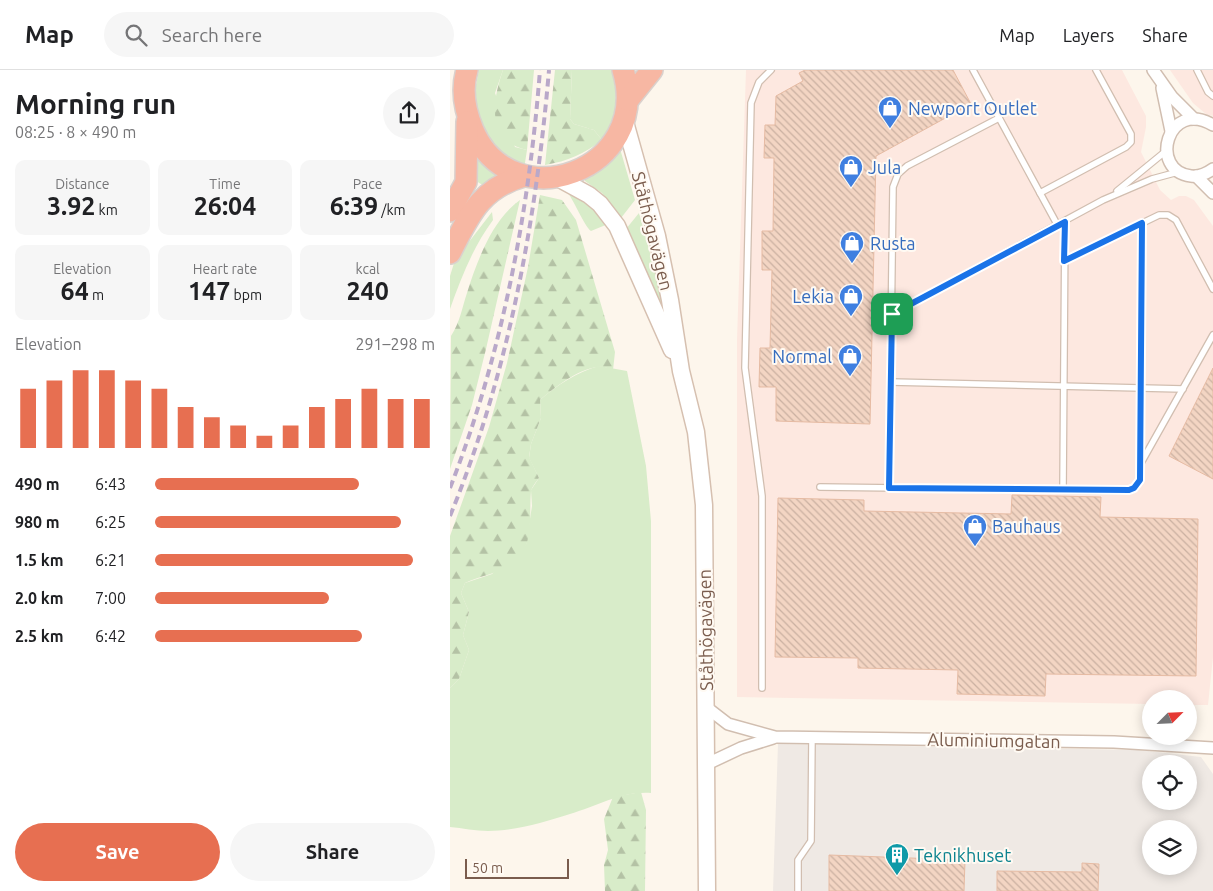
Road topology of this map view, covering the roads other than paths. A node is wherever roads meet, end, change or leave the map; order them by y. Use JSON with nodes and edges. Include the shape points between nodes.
{"nodes":[{"id":1,"x":623,"y":70,"type":"edge"},
{"id":2,"x":652,"y":70,"type":"edge"},
{"id":3,"x":771,"y":70,"type":"edge"},
{"id":4,"x":973,"y":70,"type":"edge"},
{"id":5,"x":1096,"y":70,"type":"edge"},
{"id":6,"x":1153,"y":70,"type":"edge"},
{"id":7,"x":1197,"y":70,"type":"edge"},
{"id":8,"x":464,"y":75,"type":"edge"},
{"id":9,"x":1161,"y":84,"type":"junction"},
{"id":10,"x":1213,"y":96,"type":"edge"},
{"id":11,"x":628,"y":100,"type":"junction"},
{"id":12,"x":468,"y":117,"type":"junction"},
{"id":13,"x":999,"y":118,"type":"junction"},
{"id":14,"x":1194,"y":119,"type":"junction"},
{"id":15,"x":625,"y":122,"type":"junction"},
{"id":16,"x":1213,"y":125,"type":"edge"},
{"id":17,"x":1171,"y":131,"type":"junction"},
{"id":18,"x":467,"y":147,"type":"junction"},
{"id":19,"x":1166,"y":151,"type":"junction"},
{"id":20,"x":1213,"y":169,"type":"edge"},
{"id":21,"x":1180,"y":172,"type":"junction"},
{"id":22,"x":524,"y":176,"type":"junction"},
{"id":23,"x":1196,"y":176,"type":"junction"},
{"id":24,"x":556,"y":177,"type":"junction"},
{"id":25,"x":1040,"y":193,"type":"junction"},
{"id":26,"x":1213,"y":193,"type":"edge"},
{"id":27,"x":450,"y":195,"type":"edge"},
{"id":28,"x":1103,"y":200,"type":"junction"},
{"id":29,"x":450,"y":211,"type":"edge"},
{"id":30,"x":1065,"y":222,"type":"junction"},
{"id":31,"x":1142,"y":223,"type":"junction"},
{"id":32,"x":1058,"y":226,"type":"junction"},
{"id":33,"x":451,"y":251,"type":"edge"},
{"id":34,"x":1064,"y":261,"type":"junction"},
{"id":35,"x":1213,"y":289,"type":"edge"},
{"id":36,"x":892,"y":314,"type":"junction"},
{"id":37,"x":1213,"y":335,"type":"edge"},
{"id":38,"x":681,"y":372,"type":"junction"},
{"id":39,"x":891,"y":382,"type":"junction"},
{"id":40,"x":1064,"y":386,"type":"junction"},
{"id":41,"x":1141,"y":387,"type":"junction"},
{"id":42,"x":1183,"y":388,"type":"junction"},
{"id":43,"x":1140,"y":465,"type":"junction"},
{"id":44,"x":820,"y":487,"type":"dead end"},
{"id":45,"x":889,"y":488,"type":"junction"},
{"id":46,"x":1063,"y":490,"type":"junction"},
{"id":47,"x":762,"y":688,"type":"dead end"},
{"id":48,"x":706,"y":707,"type":"junction"},
{"id":49,"x":775,"y":737,"type":"junction"},
{"id":50,"x":812,"y":737,"type":"junction"},
{"id":51,"x":1213,"y":748,"type":"edge"},
{"id":52,"x":707,"y":764,"type":"junction"},
{"id":53,"x":707,"y":891,"type":"edge"},
{"id":54,"x":798,"y":891,"type":"edge"}],
"edges":[{"from":1,"to":11,"type":"highway"},
{"from":2,"to":11,"type":"highway"},
{"from":3,"to":47,"type":"lane","via":[[759,82],[751,103],[746,358],[762,496]]},
{"from":4,"to":13,"type":"lane"},
{"from":5,"to":25,"type":"lane","via":[[1131,134],[1131,142]]},
{"from":6,"to":9,"type":"street"},
{"from":7,"to":10,"type":"lane"},
{"from":8,"to":12,"type":"highway"},
{"from":9,"to":14,"type":"street"},
{"from":9,"to":17,"type":"street"},
{"from":11,"to":15,"type":"highway"},
{"from":12,"to":18,"type":"highway"},
{"from":12,"to":22,"type":"highway","via":[[485,151],[498,164]]},
{"from":13,"to":25,"type":"lane"},
{"from":13,"to":36,"type":"lane","via":[[907,166],[898,174],[893,187]]},
{"from":14,"to":16,"type":"street"},
{"from":14,"to":17,"type":"street","via":[[1177,124]]},
{"from":15,"to":24,"type":"highway","via":[[602,156],[577,171]]},
{"from":15,"to":38,"type":"main road","name":"Ståthögavägen","via":[[657,236]]},
{"from":17,"to":19,"type":"street"},
{"from":18,"to":27,"type":"highway"},
{"from":18,"to":29,"type":"highway","via":[[466,182]]},
{"from":19,"to":21,"type":"street"},
{"from":19,"to":28,"type":"lane"},
{"from":20,"to":23,"type":"street"},
{"from":21,"to":23,"type":"street"},
{"from":21,"to":28,"type":"lane","via":[[1152,179]]},
{"from":22,"to":24,"type":"highway"},
{"from":22,"to":33,"type":"highway","via":[[485,195]]},
{"from":23,"to":26,"type":"street"},
{"from":24,"to":38,"type":"main road","name":"Ståthögavägen","via":[[589,195],[617,226]]},
{"from":25,"to":32,"type":"lane"},
{"from":28,"to":30,"type":"lane"},
{"from":30,"to":32,"type":"lane"},
{"from":30,"to":34,"type":"lane"},
{"from":31,"to":34,"type":"lane"},
{"from":31,"to":35,"type":"lane","via":[[1159,215],[1168,215],[1176,220]]},
{"from":31,"to":41,"type":"lane"},
{"from":32,"to":36,"type":"lane"},
{"from":34,"to":40,"type":"lane"},
{"from":36,"to":39,"type":"lane"},
{"from":37,"to":42,"type":"lane"},
{"from":38,"to":48,"type":"main road","name":"Ståthögavägen","via":[[696,432],[704,505]]},
{"from":39,"to":40,"type":"lane"},
{"from":39,"to":45,"type":"lane"},
{"from":40,"to":41,"type":"lane"},
{"from":40,"to":46,"type":"lane"},
{"from":41,"to":42,"type":"lane"},
{"from":41,"to":43,"type":"lane"},
{"from":42,"to":43,"type":"lane"},
{"from":43,"to":46,"type":"lane","via":[[1140,480],[1129,490]]},
{"from":44,"to":45,"type":"lane"},
{"from":45,"to":46,"type":"lane"},
{"from":48,"to":49,"type":"street","name":"Aluminiumgatan","via":[[733,726]]},
{"from":48,"to":52,"type":"main road","name":"Ståthögavägen"},
{"from":49,"to":50,"type":"street","name":"Aluminiumgatan"},
{"from":49,"to":52,"type":"street","name":"Aluminiumgatan"},
{"from":50,"to":51,"type":"street","name":"Aluminiumgatan","via":[[1114,742]]},
{"from":50,"to":54,"type":"lane","via":[[811,841],[798,860]]},
{"from":52,"to":53,"type":"main road","name":"Ståthögavägen"}]}
